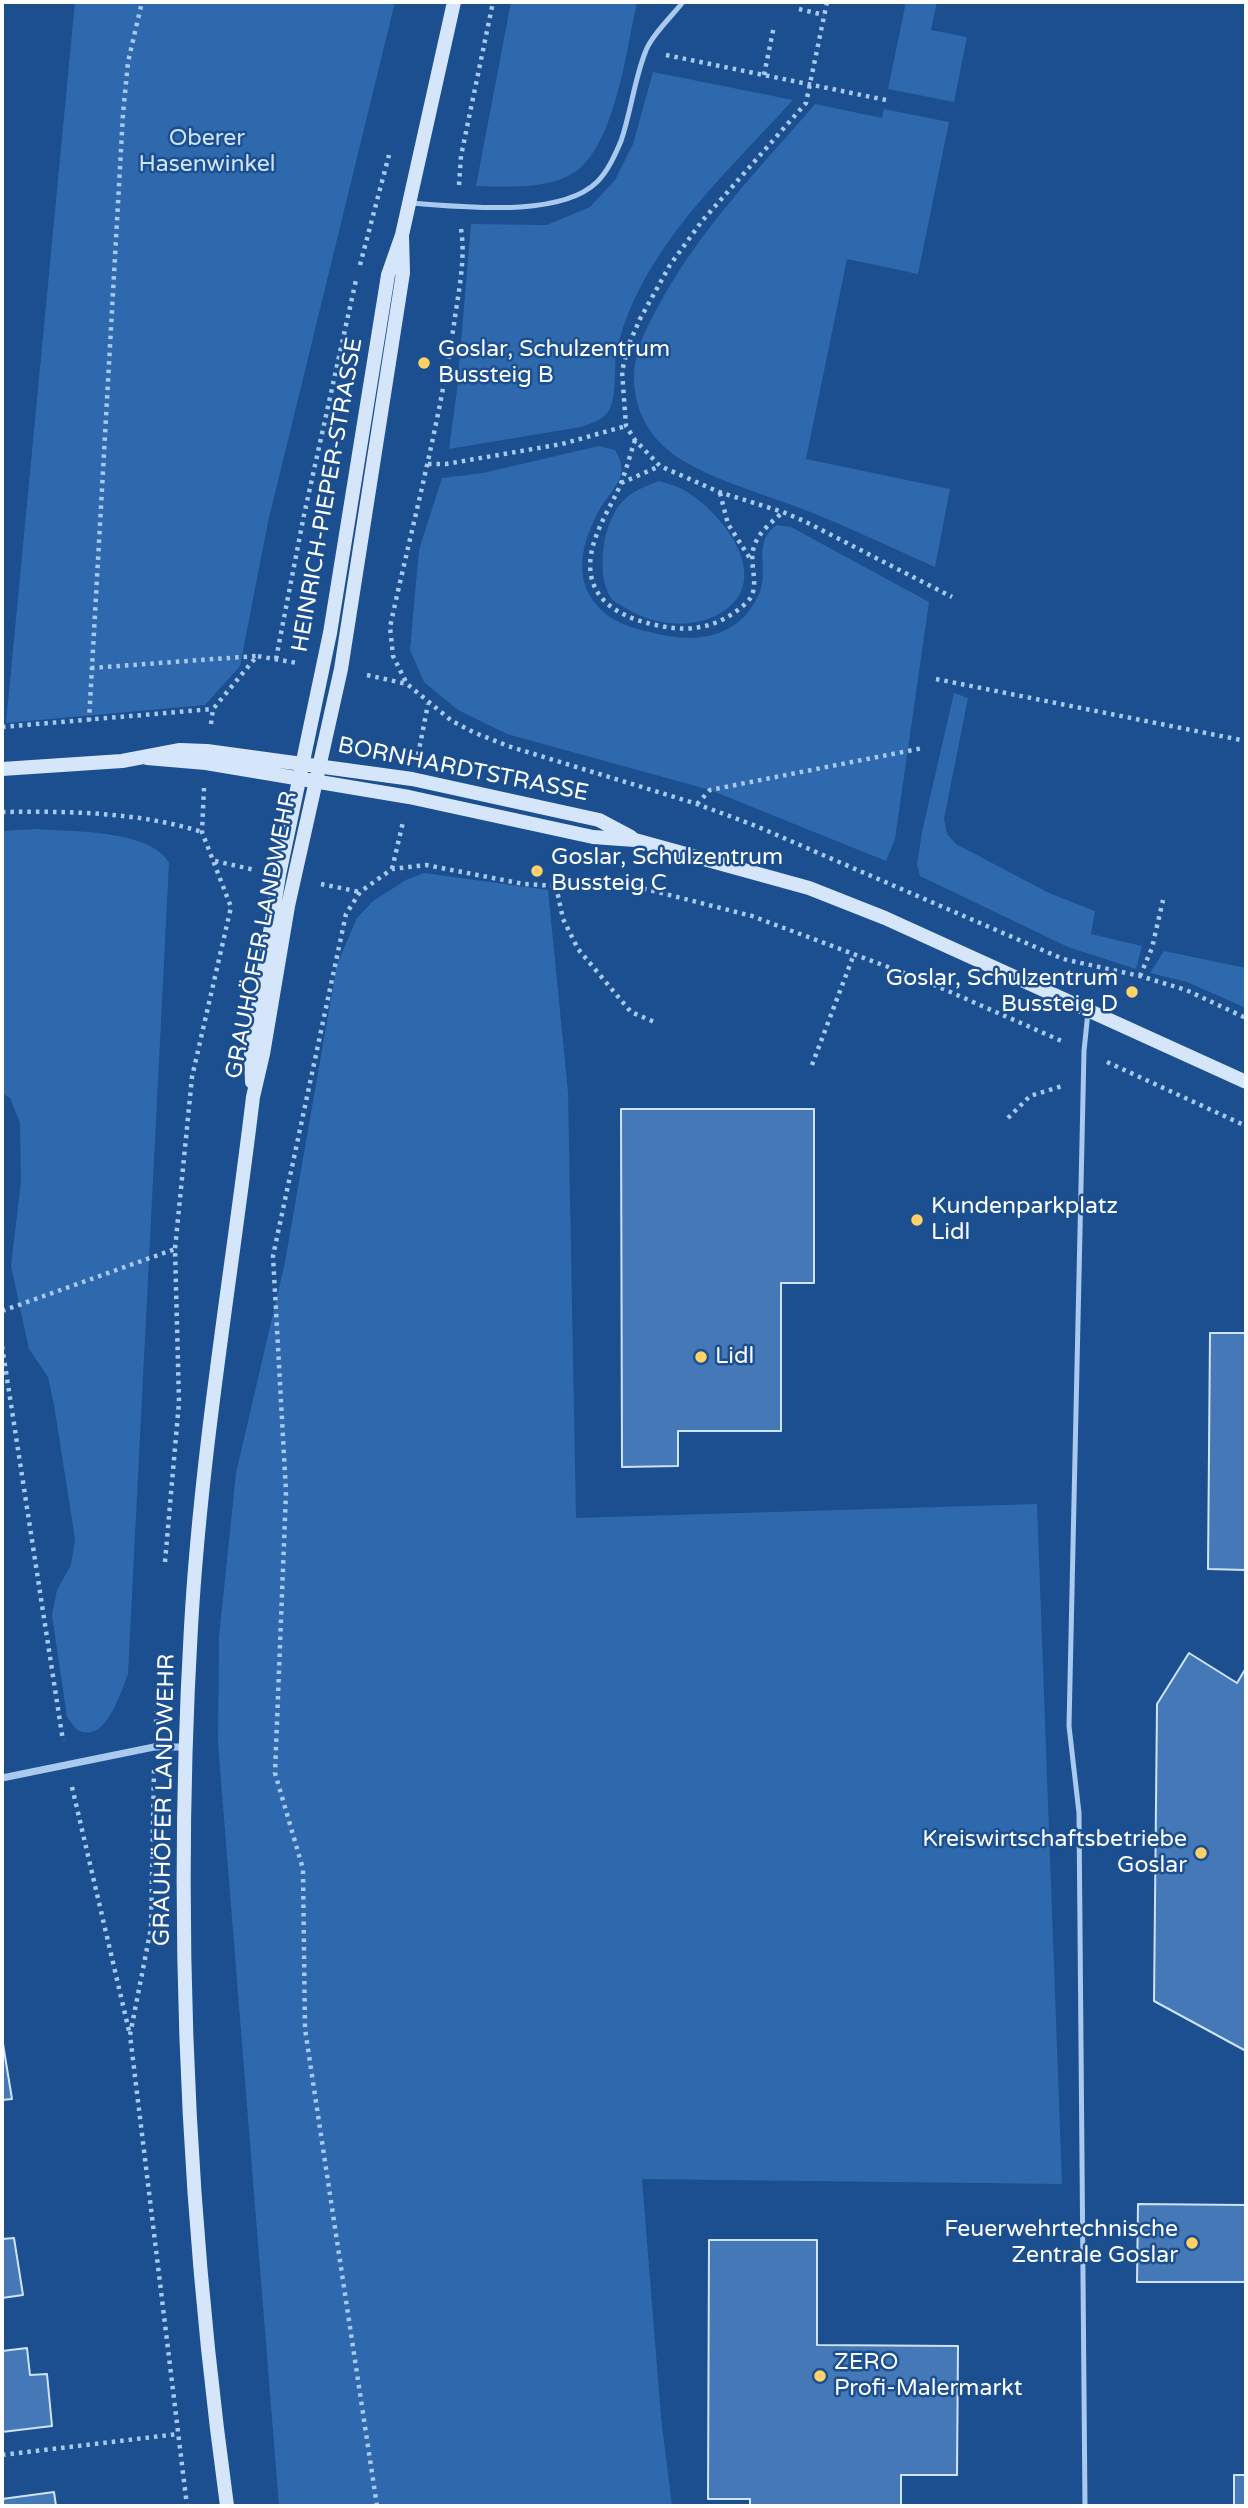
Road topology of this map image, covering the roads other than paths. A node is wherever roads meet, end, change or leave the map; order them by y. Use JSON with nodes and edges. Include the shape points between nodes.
{"nodes":[{"id":1,"x":454,"y":2,"type":"edge"},
{"id":2,"x":683,"y":2,"type":"edge"},
{"id":3,"x":409,"y":203,"type":"junction"},
{"id":4,"x":402,"y":235,"type":"junction"},
{"id":5,"x":147,"y":758,"type":"junction"},
{"id":6,"x":302,"y":764,"type":"junction"},
{"id":7,"x":319,"y":766,"type":"junction"},
{"id":8,"x":2,"y":769,"type":"edge"},
{"id":9,"x":299,"y":779,"type":"junction"},
{"id":10,"x":316,"y":782,"type":"junction"},
{"id":11,"x":635,"y":839,"type":"junction"},
{"id":12,"x":1089,"y":1009,"type":"junction"},
{"id":13,"x":1246,"y":1082,"type":"edge"},
{"id":14,"x":253,"y":1097,"type":"junction"},
{"id":15,"x":185,"y":1747,"type":"junction"},
{"id":16,"x":2,"y":1778,"type":"edge"},
{"id":17,"x":227,"y":2506,"type":"edge"},
{"id":18,"x":1084,"y":2506,"type":"edge"}],
"edges":[{"from":1,"to":3,"type":"street","name":"HEINRICH-PIEPER-STRASSE"},
{"from":2,"to":3,"type":"lane","via":[[645,51],[621,139],[611,164],[596,183],[556,202],[497,208]]},
{"from":3,"to":4,"type":"street","name":"HEINRICH-PIEPER-STRASSE"},
{"from":4,"to":6,"type":"street","name":"HEINRICH-PIEPER-STRASSE","via":[[388,275],[332,620]]},
{"from":4,"to":7,"type":"street","name":"HEINRICH-PIEPER-STRASSE","via":[[401,287],[341,669]]},
{"from":5,"to":6,"type":"street","name":"BORNHARDTSTRASSE","via":[[180,750],[207,751]]},
{"from":5,"to":8,"type":"street"},
{"from":5,"to":9,"type":"street","name":"BORNHARDTSTRASSE"},
{"from":6,"to":7,"type":"street","name":"BORNHARDTSTRASSE"},
{"from":6,"to":9,"type":"street","name":"HEINRICH-PIEPER-STRASSE"},
{"from":7,"to":10,"type":"street","name":"HEINRICH-PIEPER-STRASSE"},
{"from":7,"to":11,"type":"street","name":"BORNHARDTSTRASSE","via":[[412,779],[599,820]]},
{"from":9,"to":10,"type":"street","name":"BORNHARDTSTRASSE"},
{"from":9,"to":14,"type":"street","name":"GRAUHÖFER LANDWEHR","via":[[251,1052]]},
{"from":10,"to":11,"type":"street","name":"BORNHARDTSTRASSE","via":[[593,837]]},
{"from":10,"to":14,"type":"street","name":"GRAUHÖFER LANDWEHR"},
{"from":11,"to":12,"type":"street","name":"BORNHARDTSTRASSE","via":[[809,888]]},
{"from":12,"to":13,"type":"street","name":"BORNHARDTSTRASSE"},
{"from":12,"to":18,"type":"lane","via":[[1083,1079],[1069,1726],[1079,1813]]},
{"from":14,"to":15,"type":"street","name":"GRAUHÖFER LANDWEHR","via":[[203,1486]]},
{"from":15,"to":16,"type":"street","via":[[154,1747]]},
{"from":15,"to":17,"type":"street","name":"GRAUHÖFER LANDWEHR","via":[[187,2098]]}]}
